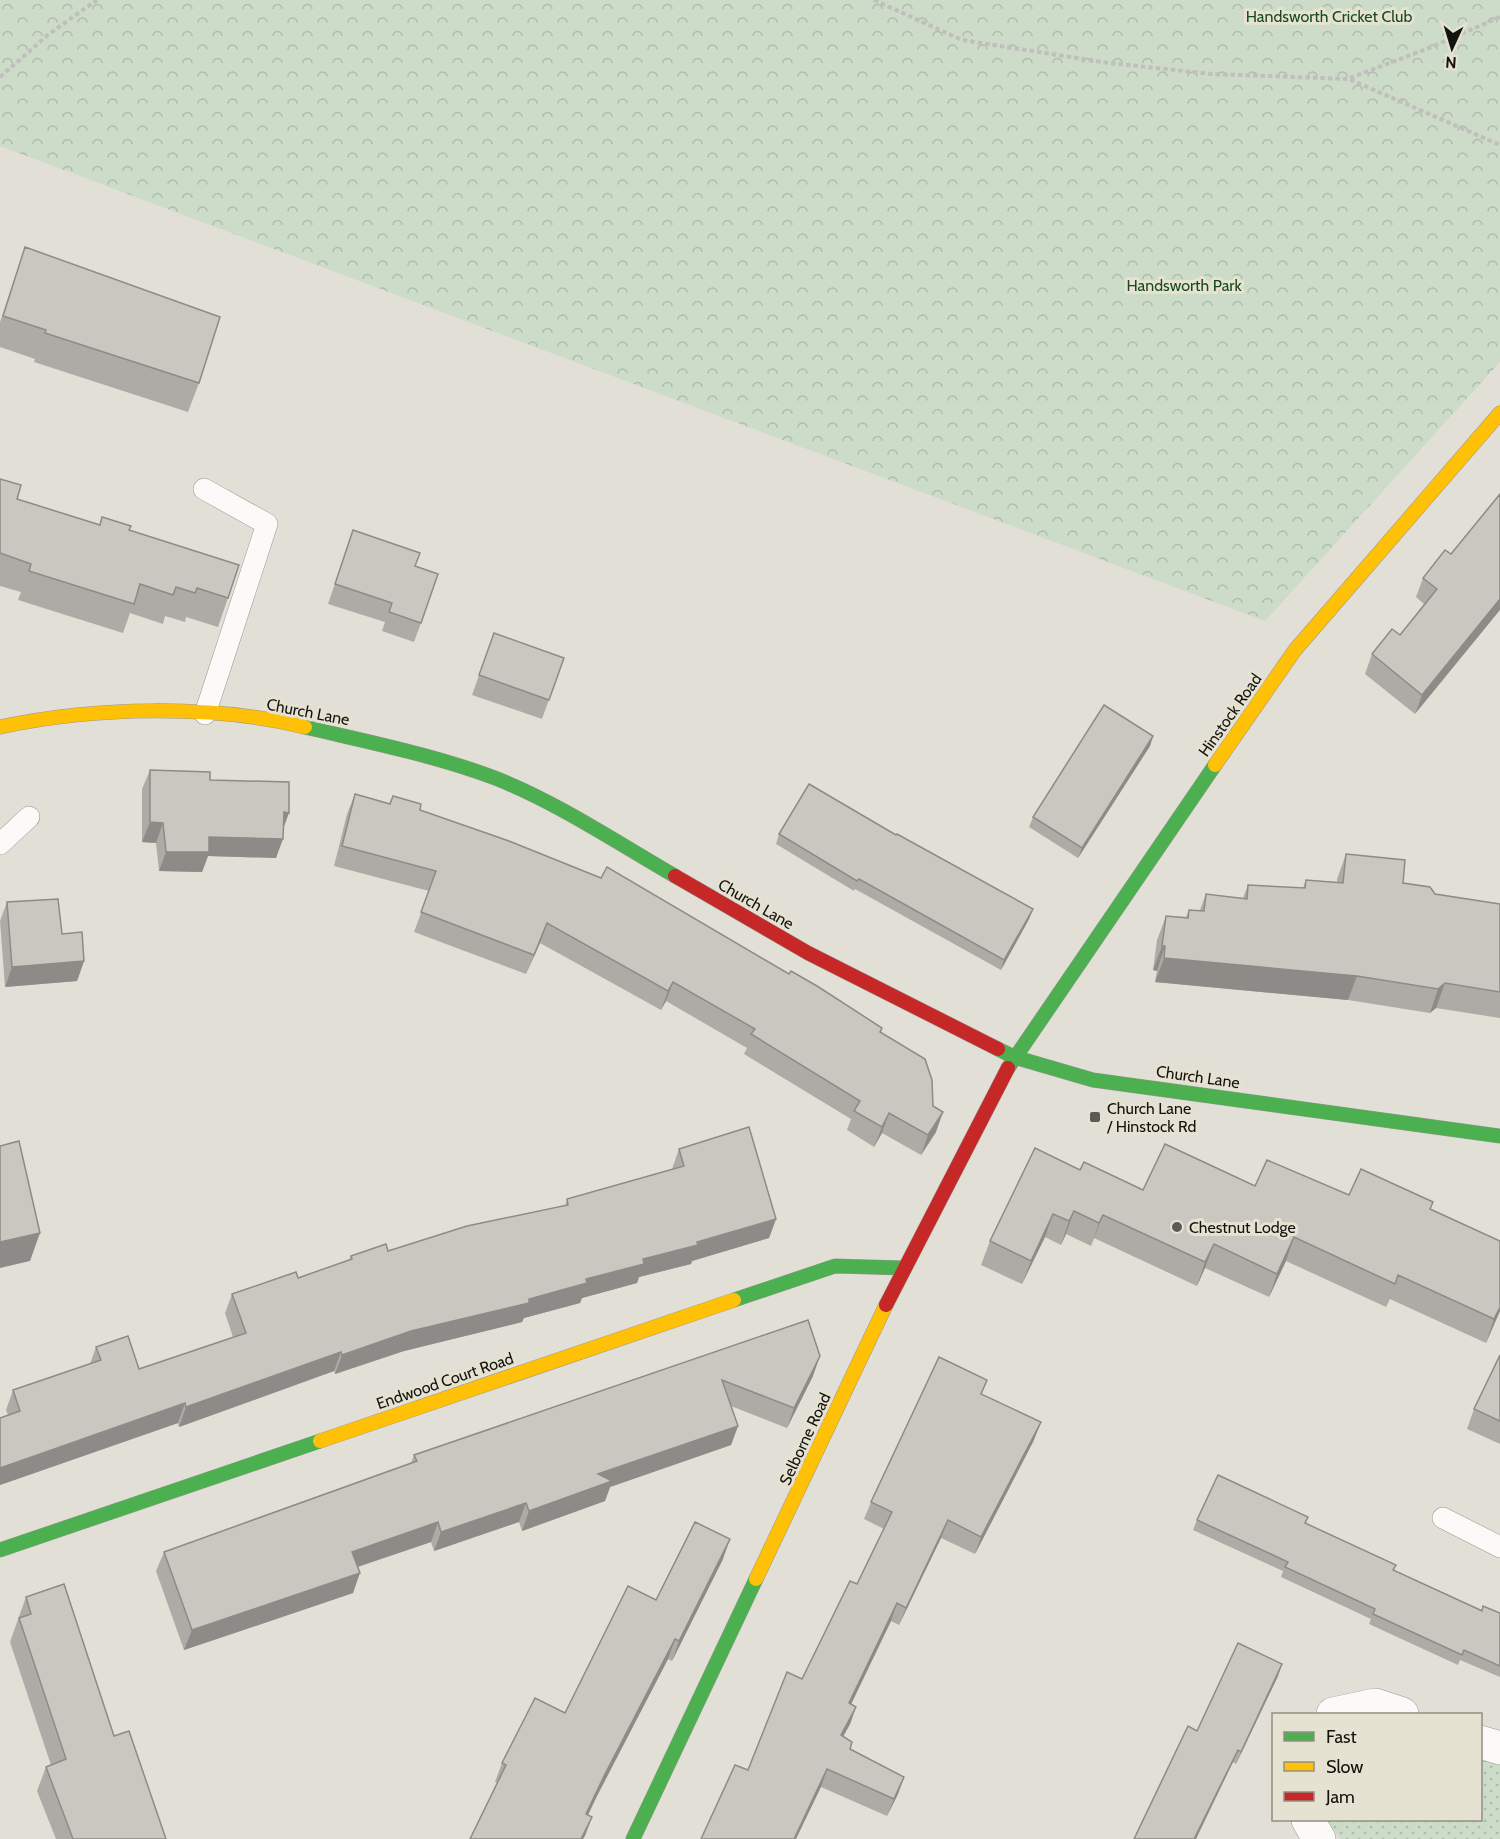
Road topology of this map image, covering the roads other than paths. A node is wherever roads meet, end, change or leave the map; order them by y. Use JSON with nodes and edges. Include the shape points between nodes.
{"nodes":[{"id":1,"x":1500,"y":413,"type":"edge"},
{"id":2,"x":204,"y":489,"type":"dead end"},
{"id":3,"x":205,"y":714,"type":"junction"},
{"id":4,"x":0,"y":727,"type":"edge"},
{"id":5,"x":29,"y":817,"type":"dead end"},
{"id":6,"x":0,"y":844,"type":"edge"},
{"id":7,"x":1014,"y":1057,"type":"junction"},
{"id":8,"x":1500,"y":1136,"type":"edge"},
{"id":9,"x":904,"y":1268,"type":"junction"},
{"id":10,"x":1443,"y":1518,"type":"dead end"},
{"id":11,"x":1500,"y":1547,"type":"edge"},
{"id":12,"x":0,"y":1550,"type":"edge"},
{"id":13,"x":1339,"y":1713,"type":"edge"},
{"id":14,"x":1399,"y":1713,"type":"edge"},
{"id":15,"x":1482,"y":1743,"type":"edge"},
{"id":16,"x":1500,"y":1749,"type":"edge"},
{"id":17,"x":1309,"y":1821,"type":"edge"},
{"id":18,"x":633,"y":1839,"type":"edge"},
{"id":19,"x":1319,"y":1839,"type":"edge"}],
"edges":[{"from":1,"to":7,"type":"street","name":"Hinstock Road","via":[[1295,650]]},
{"from":2,"to":3,"type":"lane","via":[[267,524]]},
{"from":3,"to":4,"type":"street","name":"Church Lane","via":[[172,710],[51,716]]},
{"from":3,"to":7,"type":"street","name":"Church Lane","via":[[286,722],[417,754],[494,778],[545,801],[808,953]]},
{"from":5,"to":6,"type":"lane"},
{"from":7,"to":8,"type":"street","name":"Church Lane","via":[[1094,1080]]},
{"from":7,"to":9,"type":"street","name":"Selborne Road"},
{"from":9,"to":12,"type":"street","name":"Endwood Court Road","via":[[835,1266]]},
{"from":9,"to":18,"type":"street","name":"Selborne Road"},
{"from":10,"to":11,"type":"lane"},
{"from":13,"to":14,"type":"street","via":[[1376,1706]]},
{"from":15,"to":16,"type":"street"},
{"from":17,"to":19,"type":"street"}]}
